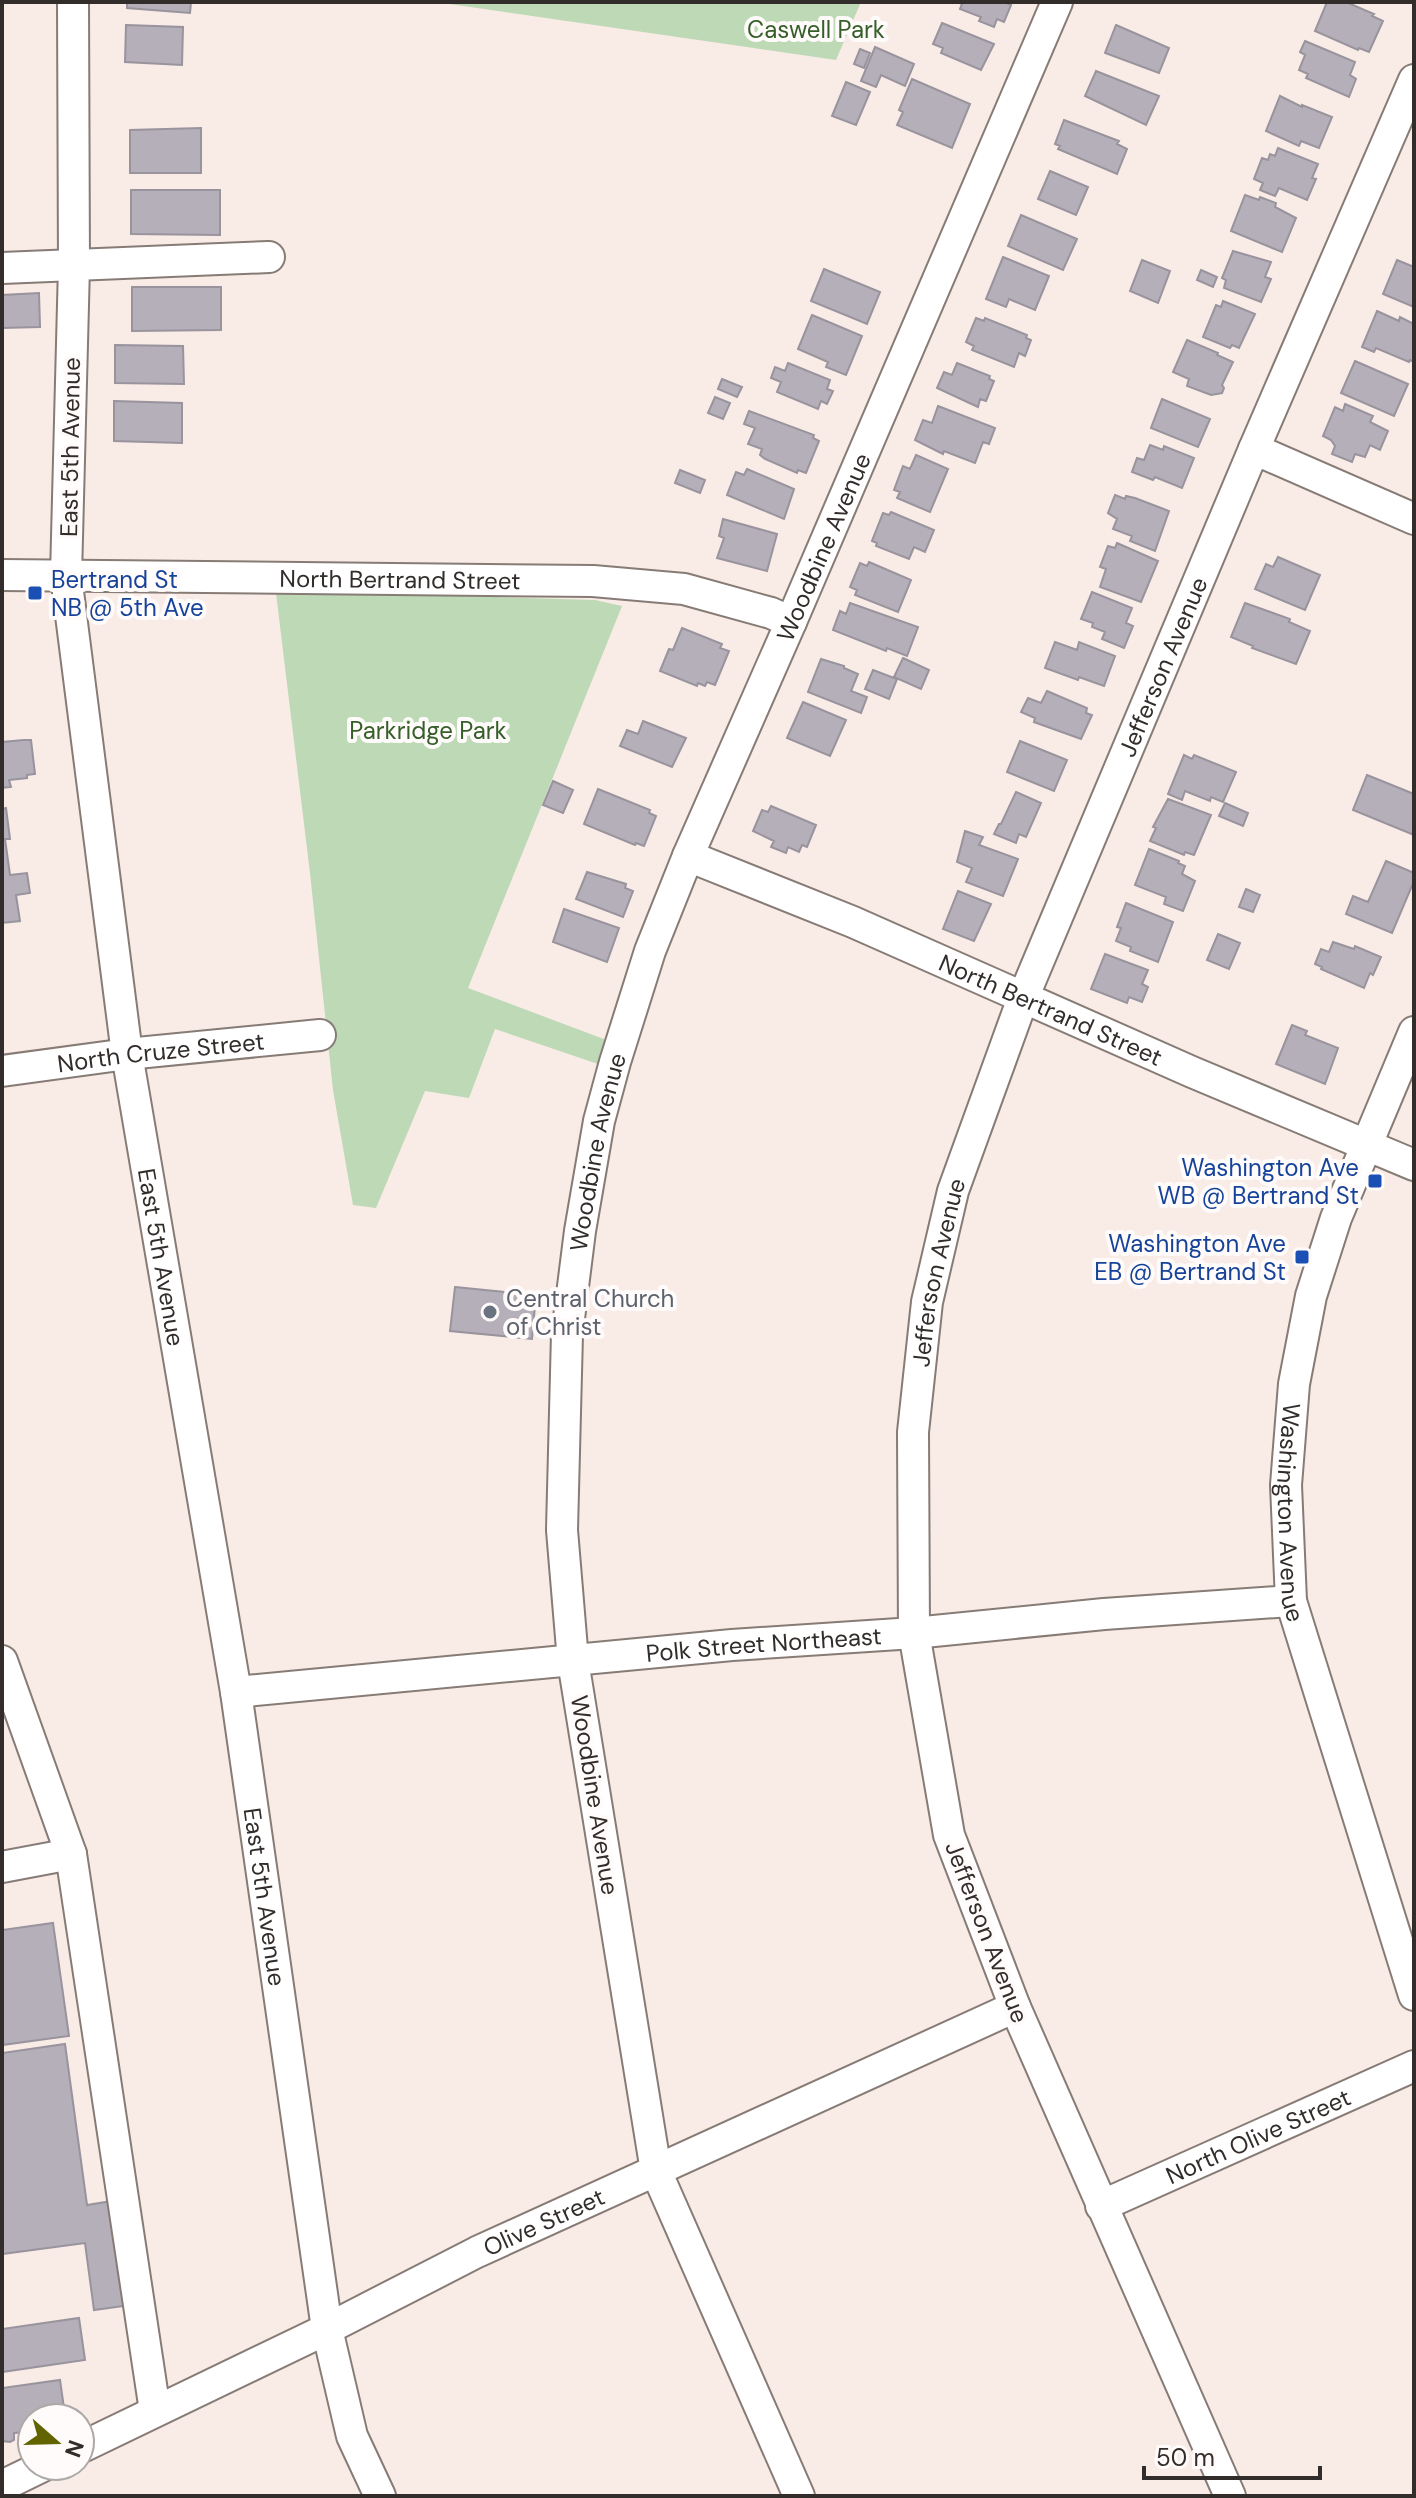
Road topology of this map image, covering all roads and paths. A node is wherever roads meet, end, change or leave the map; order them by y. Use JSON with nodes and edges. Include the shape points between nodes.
{"nodes":[{"id":1,"x":73,"y":2,"type":"edge"},
{"id":2,"x":1057,"y":2,"type":"edge"},
{"id":3,"x":1414,"y":80,"type":"edge"},
{"id":4,"x":269,"y":257,"type":"dead end"},
{"id":5,"x":74,"y":266,"type":"junction"},
{"id":6,"x":2,"y":268,"type":"edge"},
{"id":7,"x":1254,"y":449,"type":"junction"},
{"id":8,"x":1414,"y":519,"type":"edge"},
{"id":9,"x":2,"y":575,"type":"edge"},
{"id":10,"x":66,"y":576,"type":"junction"},
{"id":11,"x":791,"y":622,"type":"junction"},
{"id":12,"x":688,"y":856,"type":"junction"},
{"id":13,"x":1023,"y":998,"type":"junction"},
{"id":14,"x":1414,"y":1032,"type":"edge"},
{"id":15,"x":320,"y":1035,"type":"dead end"},
{"id":16,"x":127,"y":1054,"type":"junction"},
{"id":17,"x":2,"y":1071,"type":"edge"},
{"id":18,"x":1366,"y":1144,"type":"junction"},
{"id":19,"x":1414,"y":1165,"type":"edge"},
{"id":20,"x":1291,"y":1601,"type":"junction"},
{"id":21,"x":914,"y":1633,"type":"junction"},
{"id":22,"x":2,"y":1661,"type":"edge"},
{"id":23,"x":573,"y":1661,"type":"junction"},
{"id":24,"x":236,"y":1692,"type":"junction"},
{"id":25,"x":71,"y":1854,"type":"junction"},
{"id":26,"x":2,"y":1867,"type":"edge"},
{"id":27,"x":1414,"y":1995,"type":"edge"},
{"id":28,"x":1015,"y":2007,"type":"junction"},
{"id":29,"x":1414,"y":2066,"type":"edge"},
{"id":30,"x":656,"y":2171,"type":"junction"},
{"id":31,"x":1101,"y":2206,"type":"junction"},
{"id":32,"x":327,"y":2329,"type":"junction"},
{"id":33,"x":155,"y":2411,"type":"junction"},
{"id":34,"x":96,"y":2440,"type":"edge"},
{"id":35,"x":380,"y":2496,"type":"edge"},
{"id":36,"x":799,"y":2496,"type":"edge"},
{"id":37,"x":1230,"y":2496,"type":"edge"}],
"edges":[{"from":1,"to":5,"type":"street","name":"East 5th Avenue"},
{"from":2,"to":11,"type":"street","name":"Woodbine Avenue"},
{"from":3,"to":7,"type":"street","name":"Jefferson Avenue"},
{"from":4,"to":5,"type":"street"},
{"from":5,"to":6,"type":"street"},
{"from":5,"to":10,"type":"street","name":"East 5th Avenue"},
{"from":7,"to":8,"type":"street"},
{"from":7,"to":13,"type":"street","name":"Jefferson Avenue"},
{"from":9,"to":10,"type":"street","name":"North Bertrand Street"},
{"from":10,"to":11,"type":"street","name":"North Bertrand Street","via":[[593,581],[684,589]]},
{"from":10,"to":16,"type":"street","name":"East 5th Avenue"},
{"from":11,"to":12,"type":"street","name":"Woodbine Avenue"},
{"from":12,"to":13,"type":"street","name":"North Bertrand Street"},
{"from":12,"to":23,"type":"street","name":"Woodbine Avenue","via":[[650,951],[615,1062],[580,1231],[567,1334],[562,1530]]},
{"from":13,"to":18,"type":"street","name":"North Bertrand Street"},
{"from":13,"to":21,"type":"street","name":"Jefferson Avenue","via":[[953,1191],[927,1302],[913,1432]]},
{"from":14,"to":18,"type":"street","name":"Washington Avenue"},
{"from":15,"to":16,"type":"street","name":"North Cruze Street"},
{"from":16,"to":17,"type":"street","name":"North Cruze Street"},
{"from":16,"to":24,"type":"street","name":"East 5th Avenue"},
{"from":18,"to":19,"type":"street","name":"North Bertrand Street"},
{"from":18,"to":20,"type":"street","name":"Washington Avenue","via":[[1311,1296],[1294,1384],[1286,1485]]},
{"from":20,"to":21,"type":"street","name":"Polk Street Northeast"},
{"from":20,"to":27,"type":"street","name":"Washington Avenue"},
{"from":21,"to":23,"type":"street","name":"Polk Street Northeast"},
{"from":21,"to":28,"type":"street","name":"Jefferson Avenue","via":[[949,1835]]},
{"from":22,"to":25,"type":"street"},
{"from":23,"to":24,"type":"street","name":"Polk Street Northeast"},
{"from":23,"to":30,"type":"street","name":"Woodbine Avenue"},
{"from":24,"to":32,"type":"street","name":"East 5th Avenue"},
{"from":25,"to":26,"type":"street"},
{"from":25,"to":33,"type":"street"},
{"from":28,"to":30,"type":"street","name":"Olive Street"},
{"from":28,"to":31,"type":"street","name":"Jefferson Avenue"},
{"from":29,"to":31,"type":"street","name":"North Olive Street"},
{"from":30,"to":32,"type":"street","name":"Olive Street","via":[[477,2252]]},
{"from":30,"to":36,"type":"street","name":"Woodbine Avenue"},
{"from":31,"to":37,"type":"street","name":"Jefferson Avenue"},
{"from":32,"to":33,"type":"street","name":"Olive Street"},
{"from":32,"to":35,"type":"street","name":"East 5th Avenue","via":[[352,2436]]},
{"from":33,"to":34,"type":"street","name":"Olive Street"}]}
